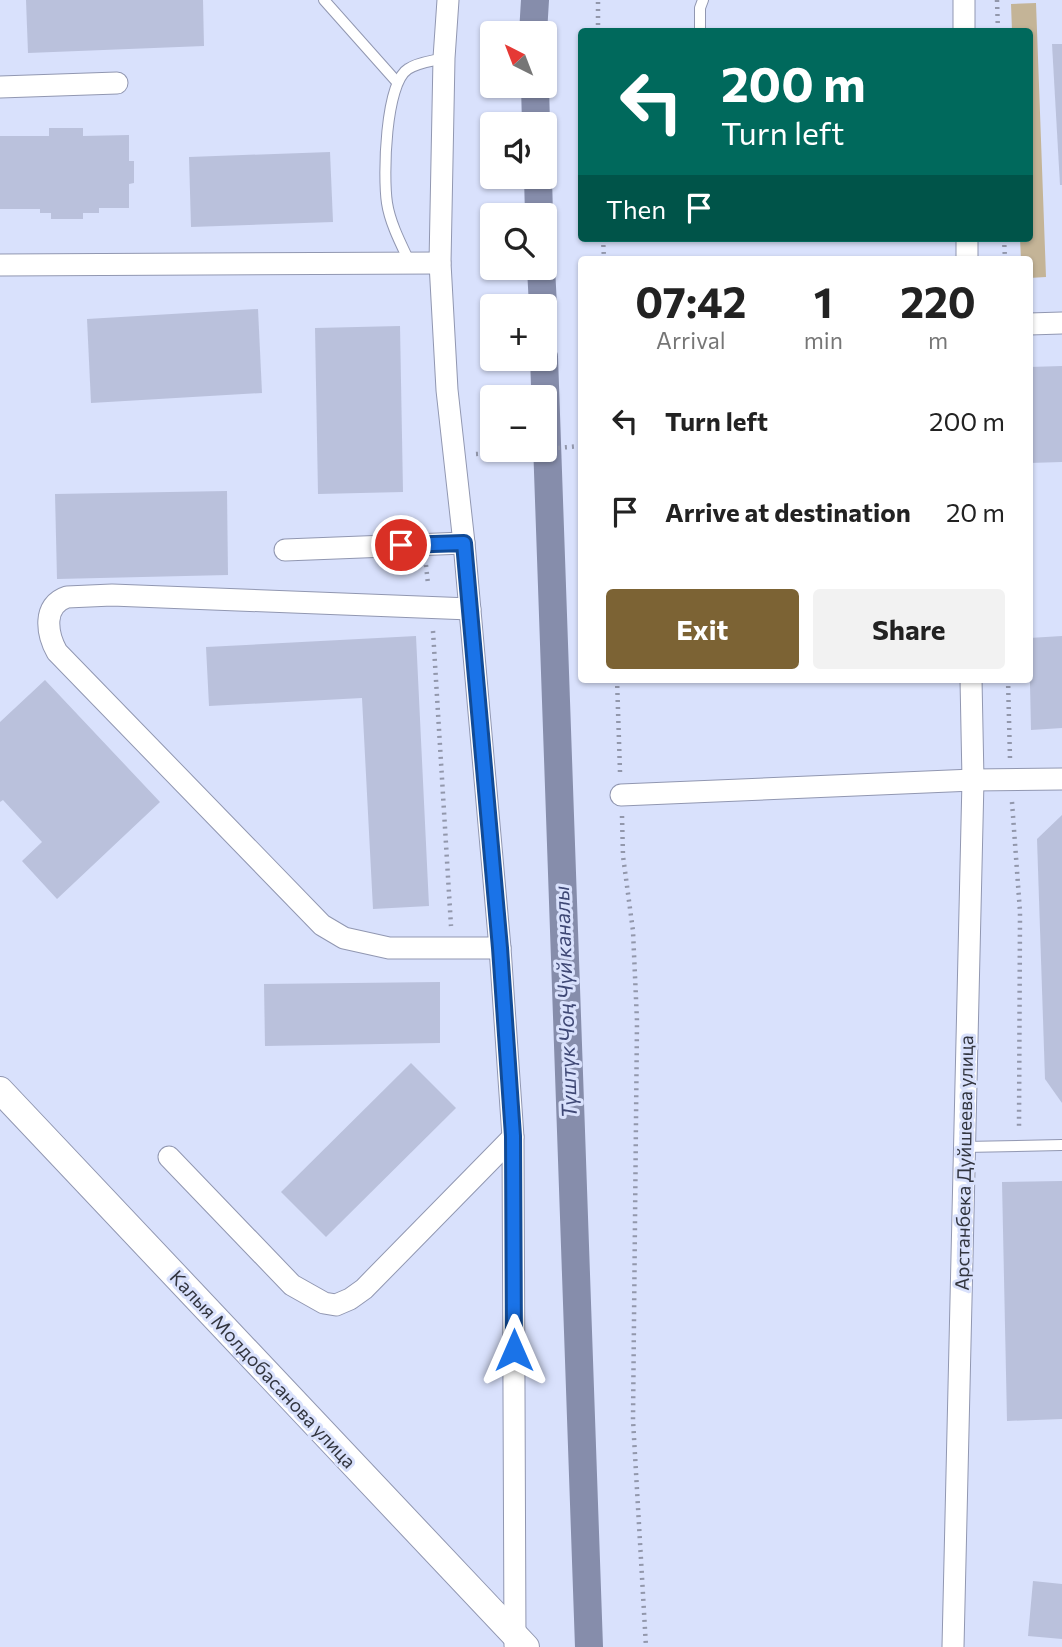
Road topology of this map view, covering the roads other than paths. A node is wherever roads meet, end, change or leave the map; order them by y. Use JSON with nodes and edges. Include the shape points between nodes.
{"nodes":[{"id":1,"x":324,"y":0,"type":"edge"},
{"id":2,"x":447,"y":0,"type":"edge"},
{"id":3,"x":703,"y":0,"type":"edge"},
{"id":4,"x":964,"y":0,"type":"edge"},
{"id":5,"x":700,"y":28,"type":"edge"},
{"id":6,"x":964,"y":28,"type":"edge"},
{"id":7,"x":444,"y":58,"type":"junction"},
{"id":8,"x":397,"y":81,"type":"junction"},
{"id":9,"x":117,"y":83,"type":"dead end"},
{"id":10,"x":0,"y":87,"type":"edge"},
{"id":11,"x":440,"y":262,"type":"junction"},
{"id":12,"x":410,"y":263,"type":"junction"},
{"id":13,"x":0,"y":265,"type":"edge"},
{"id":14,"x":1062,"y":323,"type":"edge"},
{"id":15,"x":1033,"y":324,"type":"edge"},
{"id":16,"x":464,"y":543,"type":"junction"},
{"id":17,"x":285,"y":550,"type":"dead end"},
{"id":18,"x":470,"y":609,"type":"junction"},
{"id":19,"x":971,"y":683,"type":"edge"},
{"id":20,"x":1062,"y":779,"type":"edge"},
{"id":21,"x":973,"y":780,"type":"junction"},
{"id":22,"x":621,"y":795,"type":"road end"},
{"id":23,"x":500,"y":948,"type":"junction"},
{"id":24,"x":0,"y":1090,"type":"edge"},
{"id":25,"x":513,"y":1136,"type":"junction"},
{"id":26,"x":1062,"y":1144,"type":"edge"},
{"id":27,"x":964,"y":1147,"type":"junction"},
{"id":28,"x":169,"y":1157,"type":"dead end"},
{"id":29,"x":519,"y":1643,"type":"edge"},
{"id":30,"x":953,"y":1647,"type":"edge"}],
"edges":[{"from":1,"to":8,"type":"lane"},
{"from":2,"to":7,"type":"street"},
{"from":3,"to":5,"type":"lane"},
{"from":4,"to":6,"type":"street"},
{"from":7,"to":8,"type":"lane","via":[[407,69]]},
{"from":7,"to":11,"type":"street"},
{"from":8,"to":12,"type":"lane","via":[[388,126],[387,203]]},
{"from":9,"to":10,"type":"street"},
{"from":11,"to":12,"type":"street"},
{"from":11,"to":16,"type":"street","via":[[447,390]]},
{"from":12,"to":13,"type":"street"},
{"from":14,"to":15,"type":"street"},
{"from":16,"to":17,"type":"street"},
{"from":16,"to":18,"type":"street"},
{"from":18,"to":23,"type":"street"},
{"from":18,"to":23,"type":"street","via":[[112,595],[62,598],[52,608],[49,626],[57,652],[322,925],[344,938],[389,948]]},
{"from":19,"to":21,"type":"street","name":"Арстанбека Дуйшеева улица"},
{"from":20,"to":21,"type":"street"},
{"from":21,"to":22,"type":"street"},
{"from":21,"to":27,"type":"street","name":"Арстанбека Дуйшеева улица"},
{"from":23,"to":25,"type":"street"},
{"from":24,"to":29,"type":"street","name":"Калыя Молдобасанова улица"},
{"from":25,"to":28,"type":"street","via":[[364,1289],[336,1304],[324,1303],[292,1285]]},
{"from":25,"to":29,"type":"street"},
{"from":26,"to":27,"type":"lane"},
{"from":27,"to":30,"type":"street","name":"Арстанбека Дуйшеева улица"}]}
